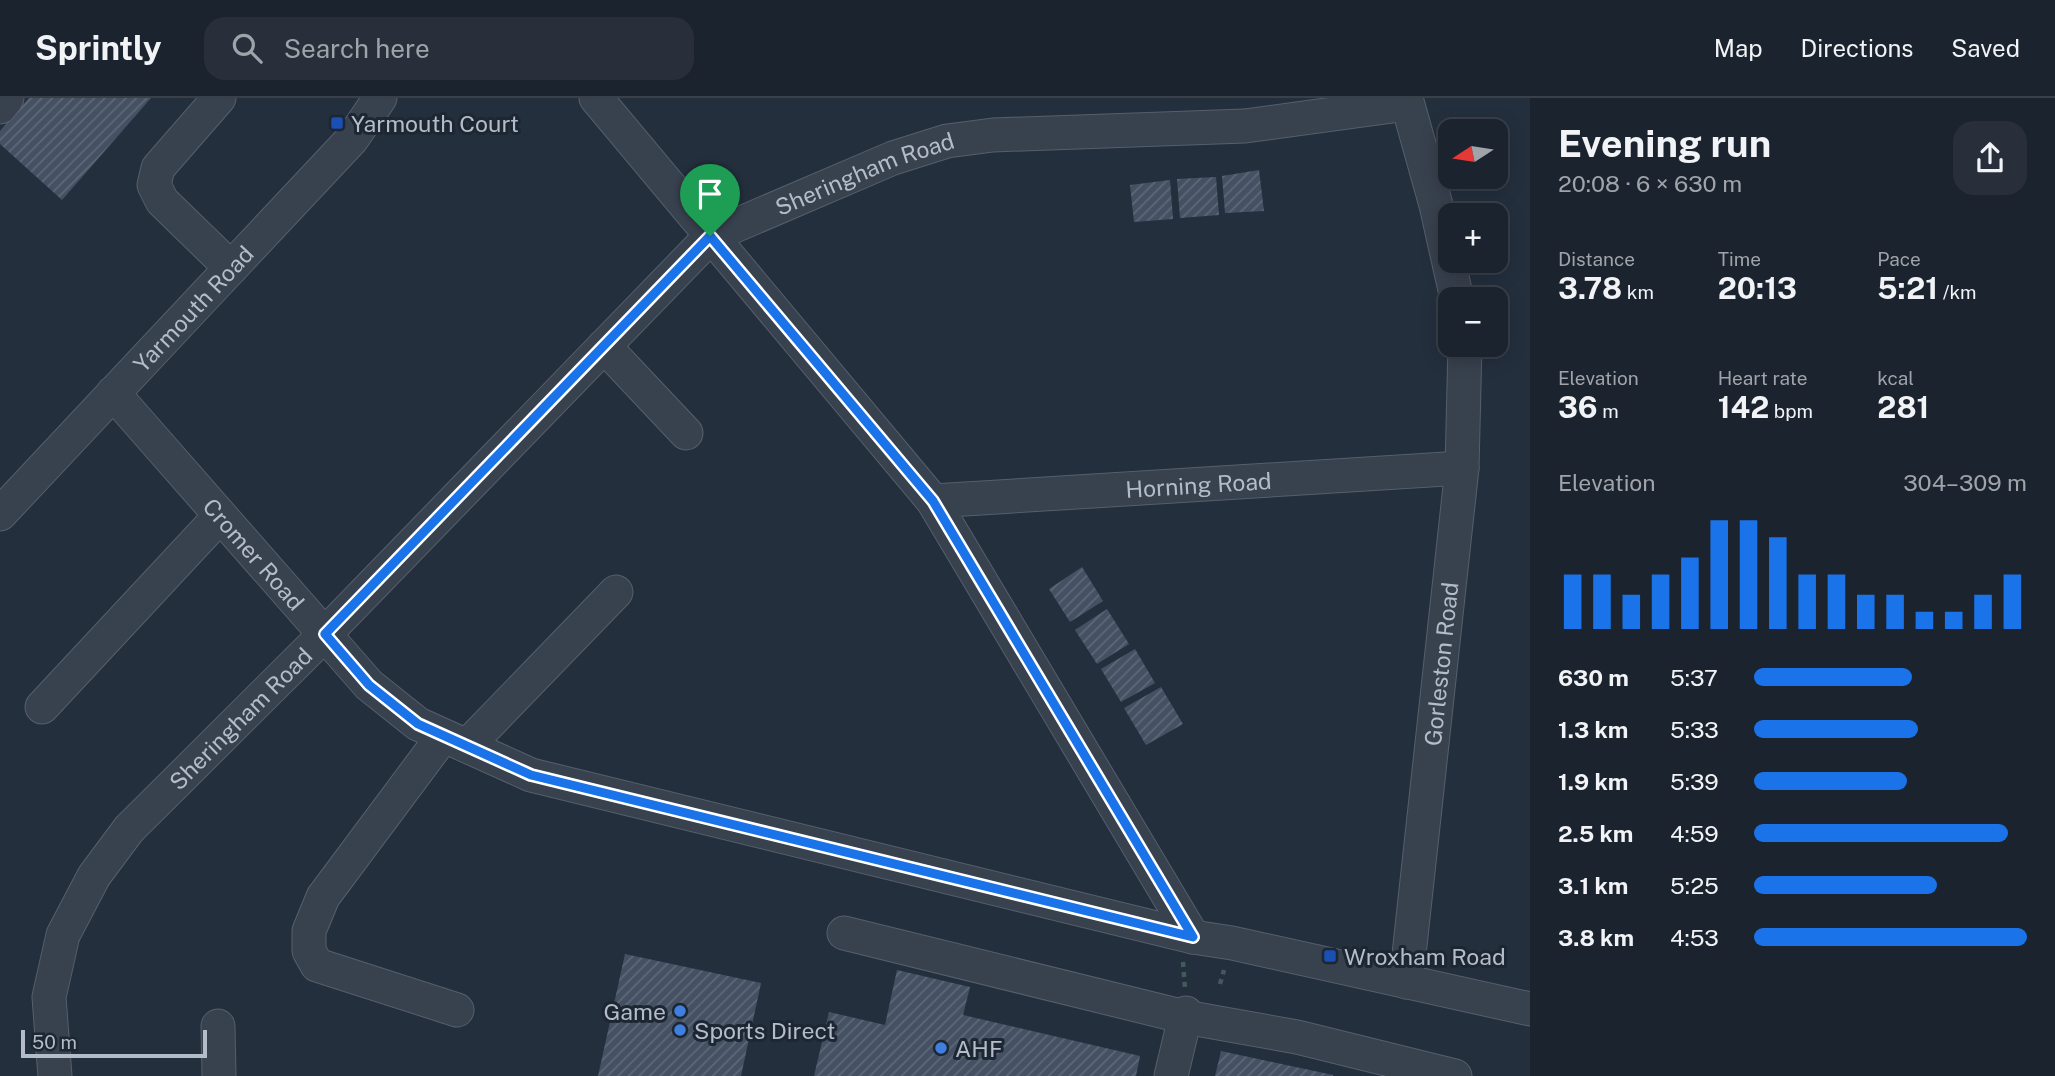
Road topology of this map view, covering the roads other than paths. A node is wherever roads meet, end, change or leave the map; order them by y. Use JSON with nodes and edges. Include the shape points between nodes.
{"nodes":[{"id":1,"x":7,"y":98,"type":"edge"},
{"id":2,"x":219,"y":98,"type":"edge"},
{"id":3,"x":380,"y":98,"type":"edge"},
{"id":4,"x":596,"y":98,"type":"edge"},
{"id":5,"x":1407,"y":101,"type":"edge"},
{"id":6,"x":0,"y":107,"type":"edge"},
{"id":7,"x":710,"y":236,"type":"junction"},
{"id":8,"x":231,"y":268,"type":"junction"},
{"id":9,"x":1454,"y":287,"type":"edge"},
{"id":10,"x":604,"y":346,"type":"junction"},
{"id":11,"x":1465,"y":357,"type":"edge"},
{"id":12,"x":113,"y":393,"type":"junction"},
{"id":13,"x":685,"y":433,"type":"dead end"},
{"id":14,"x":1462,"y":468,"type":"junction"},
{"id":15,"x":933,"y":501,"type":"junction"},
{"id":16,"x":0,"y":514,"type":"edge"},
{"id":17,"x":220,"y":516,"type":"junction"},
{"id":18,"x":617,"y":592,"type":"dead end"},
{"id":19,"x":325,"y":634,"type":"junction"},
{"id":20,"x":42,"y":708,"type":"dead end"},
{"id":21,"x":455,"y":741,"type":"junction"},
{"id":22,"x":844,"y":933,"type":"dead end"},
{"id":23,"x":1187,"y":936,"type":"junction"},
{"id":24,"x":1406,"y":982,"type":"junction"},
{"id":25,"x":1530,"y":1009,"type":"edge"},
{"id":26,"x":457,"y":1010,"type":"dead end"},
{"id":27,"x":1186,"y":1015,"type":"junction"},
{"id":28,"x":218,"y":1026,"type":"dead end"},
{"id":29,"x":55,"y":1076,"type":"edge"},
{"id":30,"x":219,"y":1076,"type":"edge"},
{"id":31,"x":1171,"y":1076,"type":"edge"},
{"id":32,"x":1455,"y":1076,"type":"edge"}],
"edges":[{"from":1,"to":6,"type":"street"},
{"from":2,"to":8,"type":"street","via":[[158,168],[154,186],[162,201]]},
{"from":3,"to":8,"type":"street","name":"Yarmouth Road","via":[[352,139]]},
{"from":4,"to":7,"type":"street"},
{"from":5,"to":7,"type":"street","name":"Sheringham Road","via":[[1245,125],[967,138],[893,158]]},
{"from":5,"to":9,"type":"street"},
{"from":7,"to":10,"type":"street","name":"Sheringham Road"},
{"from":7,"to":15,"type":"street"},
{"from":8,"to":12,"type":"street","name":"Yarmouth Road"},
{"from":10,"to":13,"type":"street"},
{"from":10,"to":19,"type":"street","name":"Sheringham Road"},
{"from":11,"to":14,"type":"street","name":"Gorleston Road"},
{"from":12,"to":16,"type":"street","name":"Yarmouth Road"},
{"from":12,"to":17,"type":"street","name":"Cromer Road"},
{"from":14,"to":15,"type":"street","name":"Horning Road"},
{"from":14,"to":24,"type":"street","name":"Gorleston Road"},
{"from":15,"to":23,"type":"street"},
{"from":17,"to":19,"type":"street","name":"Cromer Road"},
{"from":17,"to":20,"type":"street"},
{"from":18,"to":21,"type":"street"},
{"from":19,"to":21,"type":"street","name":"Cromer Road","via":[[369,685],[418,724]]},
{"from":19,"to":29,"type":"street","name":"Sheringham Road","via":[[129,830],[94,876],[63,935],[49,997]]},
{"from":21,"to":23,"type":"street","name":"Cromer Road","via":[[531,775]]},
{"from":21,"to":26,"type":"street","via":[[323,897],[309,931],[309,951],[317,965]]},
{"from":22,"to":27,"type":"street"},
{"from":23,"to":24,"type":"street","name":"Cromer Road"},
{"from":24,"to":25,"type":"street","name":"Cromer Road"},
{"from":27,"to":31,"type":"street"},
{"from":27,"to":32,"type":"street"},
{"from":28,"to":30,"type":"street"}]}
